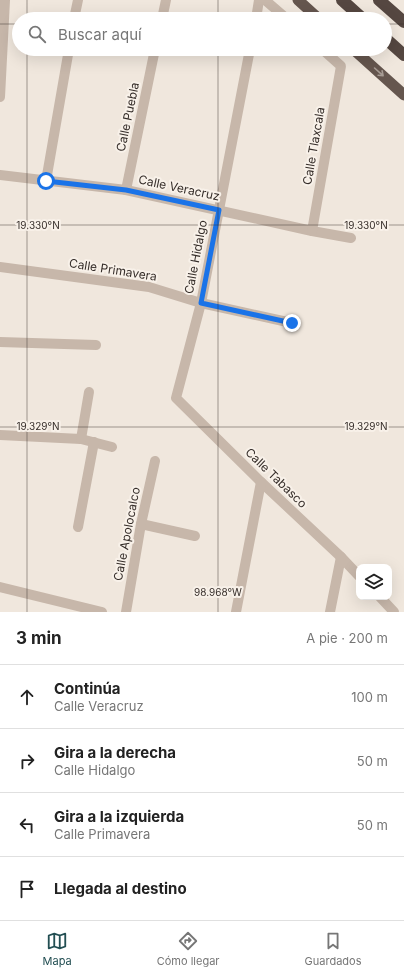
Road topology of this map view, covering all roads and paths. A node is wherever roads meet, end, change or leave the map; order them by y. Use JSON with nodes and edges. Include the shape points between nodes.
{"nodes":[{"id":1,"x":5,"y":0,"type":"edge"},
{"id":2,"x":78,"y":0,"type":"edge"},
{"id":3,"x":166,"y":0,"type":"edge"},
{"id":4,"x":259,"y":0,"type":"edge"},
{"id":5,"x":265,"y":0,"type":"edge"},
{"id":6,"x":298,"y":0,"type":"edge"},
{"id":7,"x":342,"y":0,"type":"edge"},
{"id":8,"x":379,"y":0,"type":"edge"},
{"id":9,"x":75,"y":12,"type":"edge"},
{"id":10,"x":163,"y":12,"type":"edge"},
{"id":11,"x":257,"y":12,"type":"edge"},
{"id":12,"x":279,"y":12,"type":"edge"},
{"id":13,"x":311,"y":12,"type":"edge"},
{"id":14,"x":356,"y":12,"type":"edge"},
{"id":15,"x":404,"y":22,"type":"edge"},
{"id":16,"x":392,"y":44,"type":"edge"},
{"id":17,"x":404,"y":55,"type":"edge"},
{"id":18,"x":68,"y":56,"type":"edge"},
{"id":19,"x":154,"y":56,"type":"edge"},
{"id":20,"x":249,"y":56,"type":"edge"},
{"id":21,"x":330,"y":56,"type":"edge"},
{"id":22,"x":361,"y":56,"type":"edge"},
{"id":23,"x":0,"y":81,"type":"edge"},
{"id":24,"x":404,"y":95,"type":"edge"},
{"id":25,"x":0,"y":97,"type":"edge"},
{"id":26,"x":0,"y":175,"type":"edge"},
{"id":27,"x":46,"y":181,"type":"junction"},
{"id":28,"x":126,"y":190,"type":"junction"},
{"id":29,"x":219,"y":210,"type":"junction"},
{"id":30,"x":312,"y":231,"type":"junction"},
{"id":31,"x":351,"y":238,"type":"dead end"},
{"id":32,"x":0,"y":267,"type":"edge"},
{"id":33,"x":201,"y":303,"type":"junction"},
{"id":34,"x":292,"y":323,"type":"dead end"},
{"id":35,"x":0,"y":342,"type":"edge"},
{"id":36,"x":96,"y":345,"type":"dead end"},
{"id":37,"x":89,"y":392,"type":"dead end"},
{"id":38,"x":176,"y":398,"type":"joint"},
{"id":39,"x":0,"y":435,"type":"edge"},
{"id":40,"x":80,"y":439,"type":"junction"},
{"id":41,"x":94,"y":442,"type":"junction"},
{"id":42,"x":112,"y":447,"type":"dead end"},
{"id":43,"x":155,"y":461,"type":"dead end"},
{"id":44,"x":262,"y":482,"type":"junction"},
{"id":45,"x":141,"y":524,"type":"junction"},
{"id":46,"x":78,"y":528,"type":"dead end"},
{"id":47,"x":195,"y":536,"type":"dead end"},
{"id":48,"x":341,"y":557,"type":"junction"},
{"id":49,"x":356,"y":573,"type":"edge"},
{"id":50,"x":0,"y":587,"type":"edge"},
{"id":51,"x":383,"y":600,"type":"edge"},
{"id":52,"x":102,"y":612,"type":"edge"},
{"id":53,"x":126,"y":612,"type":"edge"},
{"id":54,"x":236,"y":612,"type":"edge"},
{"id":55,"x":330,"y":612,"type":"edge"},
{"id":56,"x":394,"y":612,"type":"edge"}],
"edges":[{"from":1,"to":23,"type":"street"},
{"from":2,"to":9,"type":"street"},
{"from":3,"to":10,"type":"street"},
{"from":4,"to":11,"type":"street"},
{"from":5,"to":12,"type":"street"},
{"from":6,"to":13,"type":"highway"},
{"from":7,"to":14,"type":"highway"},
{"from":8,"to":15,"type":"highway"},
{"from":16,"to":17,"type":"highway"},
{"from":18,"to":27,"type":"street"},
{"from":19,"to":28,"type":"street","name":"Calle Puebla"},
{"from":20,"to":29,"type":"street","name":"Calle Hidalgo"},
{"from":21,"to":30,"type":"street","name":"Calle Tlaxcala","via":[[341,66]]},
{"from":22,"to":24,"type":"highway","one_way":true},
{"from":23,"to":25,"type":"street"},
{"from":26,"to":27,"type":"street","name":"Calle Veracruz"},
{"from":27,"to":28,"type":"street","name":"Calle Veracruz"},
{"from":28,"to":29,"type":"street","name":"Calle Veracruz"},
{"from":29,"to":30,"type":"street","name":"Calle Veracruz"},
{"from":29,"to":33,"type":"street","name":"Calle Hidalgo"},
{"from":30,"to":31,"type":"street","name":"Calle Veracruz"},
{"from":32,"to":33,"type":"street","name":"Calle Primavera","via":[[149,287]]},
{"from":33,"to":34,"type":"street","name":"Calle Primavera"},
{"from":33,"to":38,"type":"street","name":"Calle Hidalgo"},
{"from":35,"to":36,"type":"street"},
{"from":37,"to":40,"type":"street"},
{"from":38,"to":44,"type":"street","name":"Calle Tabasco"},
{"from":39,"to":40,"type":"street"},
{"from":40,"to":41,"type":"street"},
{"from":41,"to":42,"type":"street"},
{"from":41,"to":46,"type":"street"},
{"from":43,"to":45,"type":"street","name":"Calle Apolocalco"},
{"from":44,"to":48,"type":"street","name":"Calle Tabasco"},
{"from":44,"to":54,"type":"street"},
{"from":45,"to":47,"type":"street"},
{"from":45,"to":53,"type":"street","name":"Calle Apolocalco"},
{"from":48,"to":49,"type":"street","name":"Calle Tabasco"},
{"from":48,"to":55,"type":"street"},
{"from":50,"to":52,"type":"street"},
{"from":51,"to":56,"type":"street"}]}
